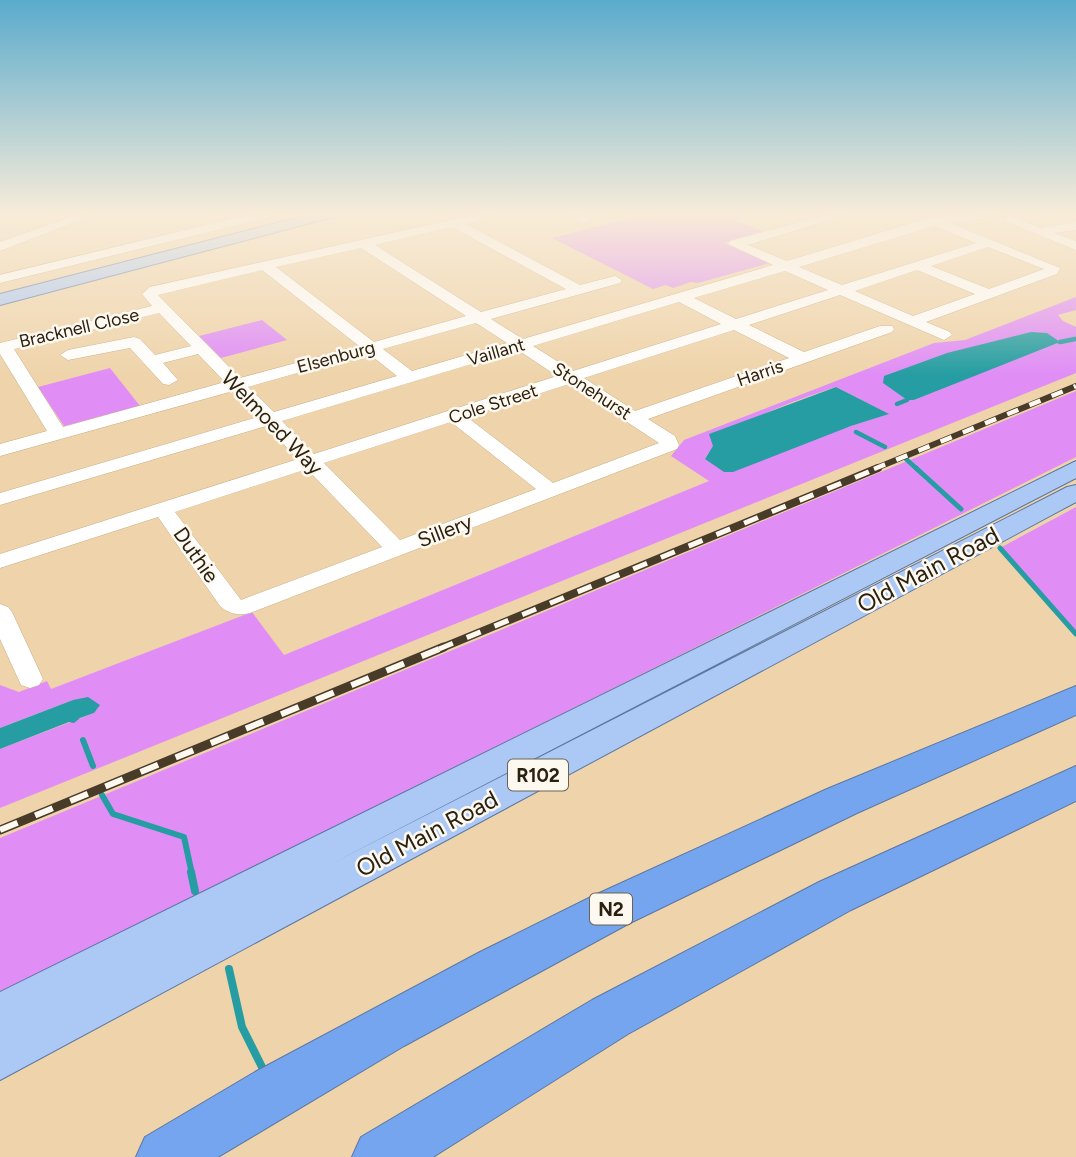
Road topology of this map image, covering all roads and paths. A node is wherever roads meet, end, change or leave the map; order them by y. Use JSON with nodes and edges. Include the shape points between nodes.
{"nodes":[{"id":1,"x":49,"y":267,"type":"edge"},
{"id":2,"x":114,"y":267,"type":"edge"},
{"id":3,"x":119,"y":267,"type":"edge"},
{"id":4,"x":255,"y":267,"type":"edge"},
{"id":5,"x":267,"y":267,"type":"edge"},
{"id":6,"x":400,"y":267,"type":"edge"},
{"id":7,"x":535,"y":267,"type":"edge"},
{"id":8,"x":782,"y":267,"type":"edge"},
{"id":9,"x":787,"y":267,"type":"edge"},
{"id":10,"x":915,"y":267,"type":"edge"},
{"id":11,"x":921,"y":267,"type":"edge"},
{"id":12,"x":1050,"y":267,"type":"edge"},
{"id":13,"x":0,"y":279,"type":"edge"},
{"id":14,"x":615,"y":279,"type":"dead end"},
{"id":15,"x":578,"y":290,"type":"junction"},
{"id":16,"x":842,"y":290,"type":"junction"},
{"id":17,"x":0,"y":294,"type":"edge"},
{"id":18,"x":989,"y":294,"type":"junction"},
{"id":19,"x":680,"y":297,"type":"junction"},
{"id":20,"x":0,"y":300,"type":"edge"},
{"id":21,"x":154,"y":302,"type":"junction"},
{"id":22,"x":478,"y":317,"type":"junction"},
{"id":23,"x":913,"y":321,"type":"junction"},
{"id":24,"x":737,"y":326,"type":"junction"},
{"id":25,"x":886,"y":329,"type":"dead end"},
{"id":26,"x":944,"y":335,"type":"dead end"},
{"id":27,"x":520,"y":345,"type":"junction"},
{"id":28,"x":370,"y":348,"type":"junction"},
{"id":29,"x":199,"y":349,"type":"junction"},
{"id":30,"x":5,"y":351,"type":"joint"},
{"id":31,"x":68,"y":355,"type":"dead end"},
{"id":32,"x":803,"y":358,"type":"junction"},
{"id":33,"x":153,"y":361,"type":"junction"},
{"id":34,"x":409,"y":377,"type":"junction"},
{"id":35,"x":572,"y":378,"type":"junction"},
{"id":36,"x":169,"y":380,"type":"dead end"},
{"id":37,"x":235,"y":385,"type":"junction"},
{"id":38,"x":455,"y":416,"type":"junction"},
{"id":39,"x":633,"y":418,"type":"junction"},
{"id":40,"x":268,"y":419,"type":"junction"},
{"id":41,"x":58,"y":434,"type":"junction"},
{"id":42,"x":664,"y":449,"type":"joint"},
{"id":43,"x":0,"y":450,"type":"edge"},
{"id":44,"x":310,"y":462,"type":"junction"},
{"id":45,"x":1076,"y":468,"type":"edge"},
{"id":46,"x":551,"y":491,"type":"junction"},
{"id":47,"x":1076,"y":492,"type":"edge"},
{"id":48,"x":0,"y":499,"type":"edge"},
{"id":49,"x":163,"y":510,"type":"junction"},
{"id":50,"x":397,"y":550,"type":"junction"},
{"id":51,"x":0,"y":561,"type":"edge"},
{"id":52,"x":228,"y":601,"type":"joint"},
{"id":53,"x":0,"y":612,"type":"edge"},
{"id":54,"x":30,"y":679,"type":"dead end"},
{"id":55,"x":1076,"y":700,"type":"edge"},
{"id":56,"x":1076,"y":782,"type":"edge"},
{"id":57,"x":0,"y":1014,"type":"edge"},
{"id":58,"x":0,"y":1058,"type":"edge"},
{"id":59,"x":165,"y":1157,"type":"edge"},
{"id":60,"x":380,"y":1157,"type":"edge"}],
"edges":[{"from":1,"to":13,"type":"street"},
{"from":2,"to":17,"type":"main road"},
{"from":3,"to":20,"type":"main road"},
{"from":4,"to":21,"type":"street","name":"Bracknell Close","via":[[155,290]]},
{"from":5,"to":28,"type":"street"},
{"from":6,"to":22,"type":"street","name":"Stonehurst"},
{"from":7,"to":15,"type":"street"},
{"from":8,"to":19,"type":"street","name":"Vaillant"},
{"from":9,"to":16,"type":"street"},
{"from":10,"to":16,"type":"street","name":"Cole Street"},
{"from":11,"to":18,"type":"street"},
{"from":12,"to":18,"type":"street"},
{"from":14,"to":15,"type":"street","name":"Elsenburg"},
{"from":15,"to":22,"type":"street","name":"Elsenburg"},
{"from":16,"to":23,"type":"street"},
{"from":16,"to":24,"type":"street","name":"Cole Street"},
{"from":18,"to":23,"type":"street"},
{"from":19,"to":24,"type":"street"},
{"from":19,"to":27,"type":"street","name":"Vaillant"},
{"from":21,"to":29,"type":"street","name":"Welmoed Way"},
{"from":21,"to":30,"type":"street","name":"Bracknell Close","via":[[12,344],[4,347]]},
{"from":22,"to":27,"type":"street","name":"Stonehurst"},
{"from":22,"to":28,"type":"street","name":"Elsenburg"},
{"from":23,"to":26,"type":"street"},
{"from":24,"to":32,"type":"street"},
{"from":24,"to":35,"type":"street","name":"Cole Street"},
{"from":25,"to":32,"type":"street","name":"Harris"},
{"from":27,"to":34,"type":"street","name":"Vaillant"},
{"from":27,"to":35,"type":"street","name":"Stonehurst"},
{"from":28,"to":34,"type":"street"},
{"from":28,"to":37,"type":"street","name":"Elsenburg"},
{"from":29,"to":33,"type":"street"},
{"from":29,"to":37,"type":"street","name":"Welmoed Way"},
{"from":30,"to":41,"type":"street"},
{"from":31,"to":33,"type":"street","via":[[131,341]]},
{"from":32,"to":39,"type":"street","name":"Harris"},
{"from":33,"to":36,"type":"street"},
{"from":34,"to":40,"type":"street","name":"Vaillant"},
{"from":35,"to":38,"type":"street","name":"Cole Street"},
{"from":35,"to":39,"type":"street","name":"Stonehurst"},
{"from":37,"to":40,"type":"street","name":"Welmoed Way"},
{"from":37,"to":41,"type":"street","name":"Elsenburg"},
{"from":38,"to":44,"type":"street","name":"Cole Street"},
{"from":38,"to":46,"type":"street"},
{"from":39,"to":42,"type":"street","name":"Stonehurst","via":[[670,441]]},
{"from":40,"to":44,"type":"street","name":"Welmoed Way"},
{"from":40,"to":48,"type":"street","name":"Vaillant"},
{"from":41,"to":43,"type":"street","name":"Elsenburg"},
{"from":42,"to":46,"type":"street","name":"Sillery"},
{"from":44,"to":49,"type":"street","name":"Cole Street"},
{"from":44,"to":50,"type":"street","name":"Welmoed Way"},
{"from":45,"to":57,"type":"main road","name":"Old Main Road","number":"R102"},
{"from":46,"to":50,"type":"street","name":"Sillery"},
{"from":47,"to":58,"type":"main road","name":"Old Main Road","number":"R102"},
{"from":49,"to":51,"type":"street","name":"Cole Street"},
{"from":49,"to":52,"type":"street","name":"Duthie"},
{"from":50,"to":52,"type":"street","name":"Sillery","via":[[249,606],[237,608]]},
{"from":53,"to":54,"type":"street"},
{"from":55,"to":59,"type":"highway","number":"N2","via":[[773,832],[544,942],[263,1096]]},
{"from":56,"to":60,"type":"highway","via":[[835,896],[610,1017]]}]}
